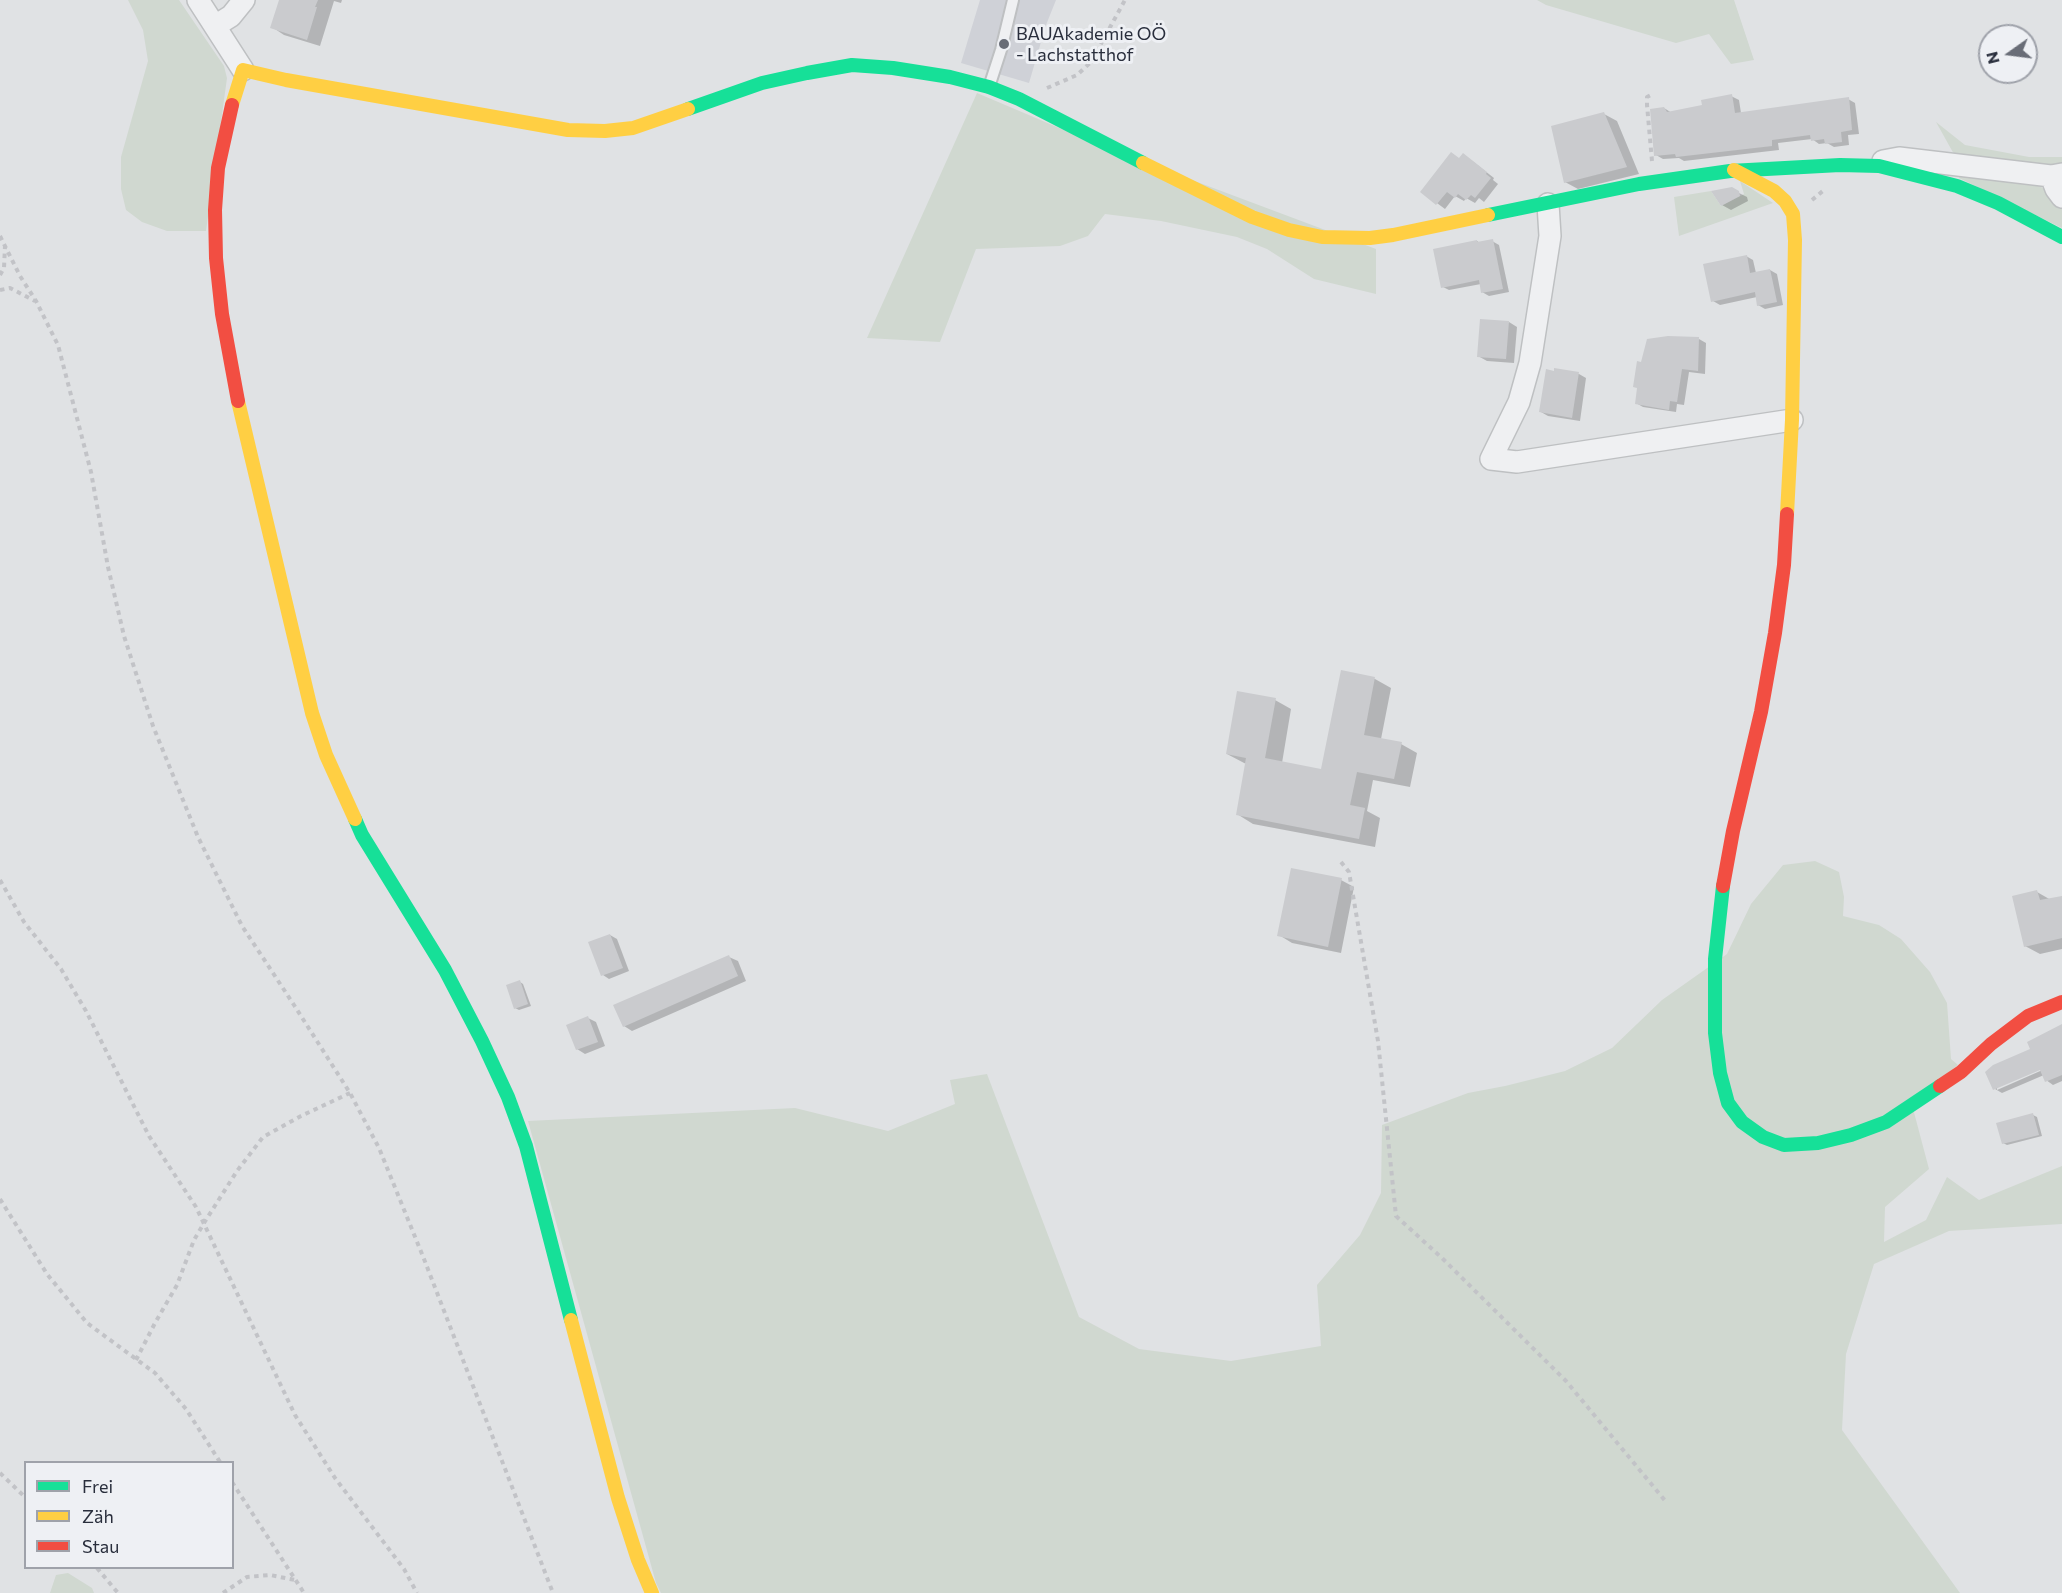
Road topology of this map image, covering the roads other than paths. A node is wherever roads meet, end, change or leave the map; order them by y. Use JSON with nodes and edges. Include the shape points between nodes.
{"nodes":[{"id":1,"x":198,"y":0,"type":"edge"},
{"id":2,"x":244,"y":0,"type":"edge"},
{"id":3,"x":1013,"y":0,"type":"edge"},
{"id":4,"x":215,"y":26,"type":"junction"},
{"id":5,"x":243,"y":70,"type":"junction"},
{"id":6,"x":989,"y":87,"type":"junction"},
{"id":7,"x":1879,"y":166,"type":"junction"},
{"id":8,"x":1734,"y":170,"type":"junction"},
{"id":9,"x":2057,"y":175,"type":"edge"},
{"id":10,"x":2062,"y":197,"type":"edge"},
{"id":11,"x":1548,"y":204,"type":"junction"},
{"id":12,"x":2062,"y":237,"type":"edge"},
{"id":13,"x":1792,"y":420,"type":"junction"},
{"id":14,"x":2062,"y":1002,"type":"edge"},
{"id":15,"x":651,"y":1593,"type":"edge"}],
"edges":[{"from":1,"to":4,"type":"street"},
{"from":2,"to":4,"type":"street","via":[[231,16]]},
{"from":3,"to":6,"type":"lane"},
{"from":4,"to":5,"type":"street"},
{"from":5,"to":6,"type":"street","via":[[467,113],[568,130],[605,131],[657,121],[762,83],[852,65],[927,73]]},
{"from":5,"to":15,"type":"street","via":[[218,168],[214,210],[218,281],[231,370],[312,713],[362,835],[445,970],[508,1096],[526,1146],[618,1498]]},
{"from":6,"to":11,"type":"street","via":[[1215,200],[1289,230],[1322,237],[1393,235]]},
{"from":7,"to":8,"type":"street"},
{"from":7,"to":9,"type":"street","via":[[1899,158]]},
{"from":7,"to":12,"type":"street","via":[[1957,186]]},
{"from":8,"to":11,"type":"street","via":[[1639,184]]},
{"from":8,"to":13,"type":"street","via":[[1774,191],[1793,214]]},
{"from":9,"to":10,"type":"street","via":[[2056,189]]},
{"from":11,"to":13,"type":"street","via":[[1550,236],[1530,363],[1519,402],[1491,459],[1517,462]]},
{"from":13,"to":14,"type":"street","via":[[1784,565],[1775,633],[1761,712],[1732,831],[1715,959],[1714,1033],[1728,1103],[1742,1122],[1763,1137],[1784,1144],[1818,1143],[1851,1135],[1910,1108],[2028,1016]]}]}
